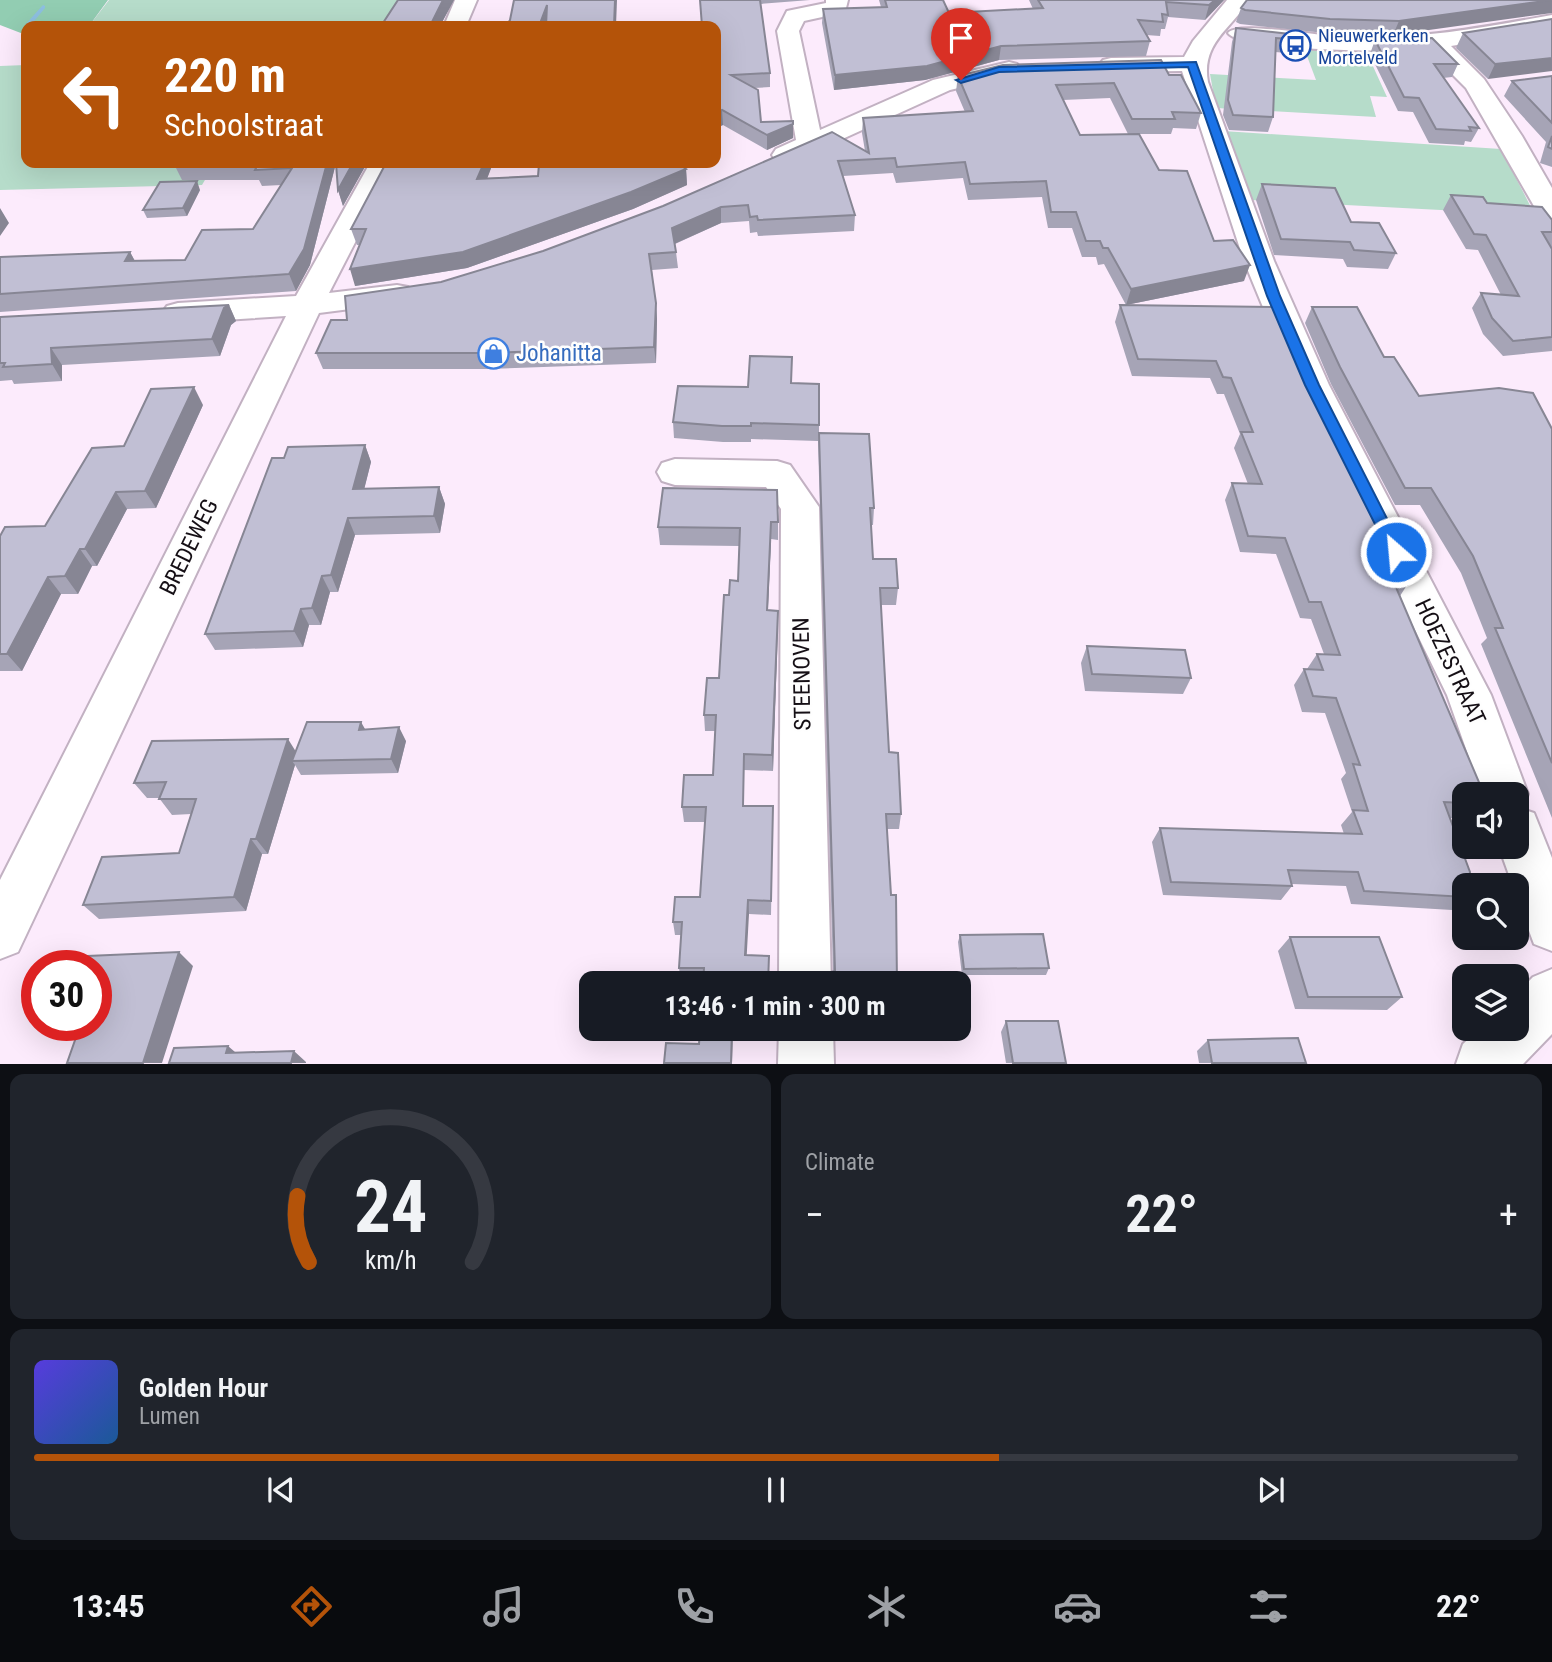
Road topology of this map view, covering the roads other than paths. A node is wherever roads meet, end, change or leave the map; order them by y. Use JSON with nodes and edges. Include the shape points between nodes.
{"nodes":[{"id":1,"x":466,"y":0,"type":"edge"},
{"id":2,"x":837,"y":0,"type":"edge"},
{"id":3,"x":1239,"y":0,"type":"edge"},
{"id":4,"x":457,"y":21,"type":"edge"},
{"id":5,"x":1552,"y":22,"type":"edge"},
{"id":6,"x":1212,"y":30,"type":"junction"},
{"id":7,"x":1433,"y":42,"type":"junction"},
{"id":8,"x":1193,"y":64,"type":"junction"},
{"id":9,"x":1090,"y":65,"type":"edge"},
{"id":10,"x":1038,"y":67,"type":"edge"},
{"id":11,"x":810,"y":144,"type":"junction"},
{"id":12,"x":759,"y":166,"type":"edge"},
{"id":13,"x":380,"y":168,"type":"edge"},
{"id":14,"x":1552,"y":213,"type":"edge"},
{"id":15,"x":423,"y":289,"type":"edge"},
{"id":16,"x":307,"y":305,"type":"junction"},
{"id":17,"x":143,"y":315,"type":"edge"},
{"id":18,"x":675,"y":472,"type":"dead end"},
{"id":19,"x":1501,"y":782,"type":"edge"},
{"id":20,"x":1528,"y":859,"type":"edge"},
{"id":21,"x":1552,"y":926,"type":"edge"},
{"id":22,"x":0,"y":934,"type":"edge"},
{"id":23,"x":805,"y":971,"type":"edge"},
{"id":24,"x":1552,"y":996,"type":"edge"},
{"id":25,"x":806,"y":1041,"type":"edge"},
{"id":26,"x":806,"y":1063,"type":"edge"},
{"id":27,"x":1483,"y":1063,"type":"edge"}],
"edges":[{"from":1,"to":4,"type":"street"},
{"from":2,"to":11,"type":"street","via":[[837,7],[795,16],[788,31]]},
{"from":3,"to":6,"type":"street"},
{"from":5,"to":7,"type":"street"},
{"from":6,"to":7,"type":"street","via":[[1341,44]]},
{"from":6,"to":8,"type":"street"},
{"from":7,"to":14,"type":"street","via":[[1491,88],[1509,136]]},
{"from":8,"to":9,"type":"street"},
{"from":8,"to":19,"type":"street","name":"HOEZESTRAAT","via":[[1259,261],[1301,360],[1469,695]]},
{"from":10,"to":11,"type":"street","via":[[999,69],[942,85]]},
{"from":11,"to":12,"type":"street"},
{"from":13,"to":16,"type":"street","name":"BREDEWEG"},
{"from":15,"to":16,"type":"street"},
{"from":16,"to":17,"type":"street"},
{"from":16,"to":22,"type":"street","name":"BREDEWEG"},
{"from":18,"to":23,"type":"street","name":"STEENOVEN","via":[[777,474],[800,507]]},
{"from":20,"to":21,"type":"street"},
{"from":24,"to":27,"type":"street"},
{"from":25,"to":26,"type":"street"}]}
